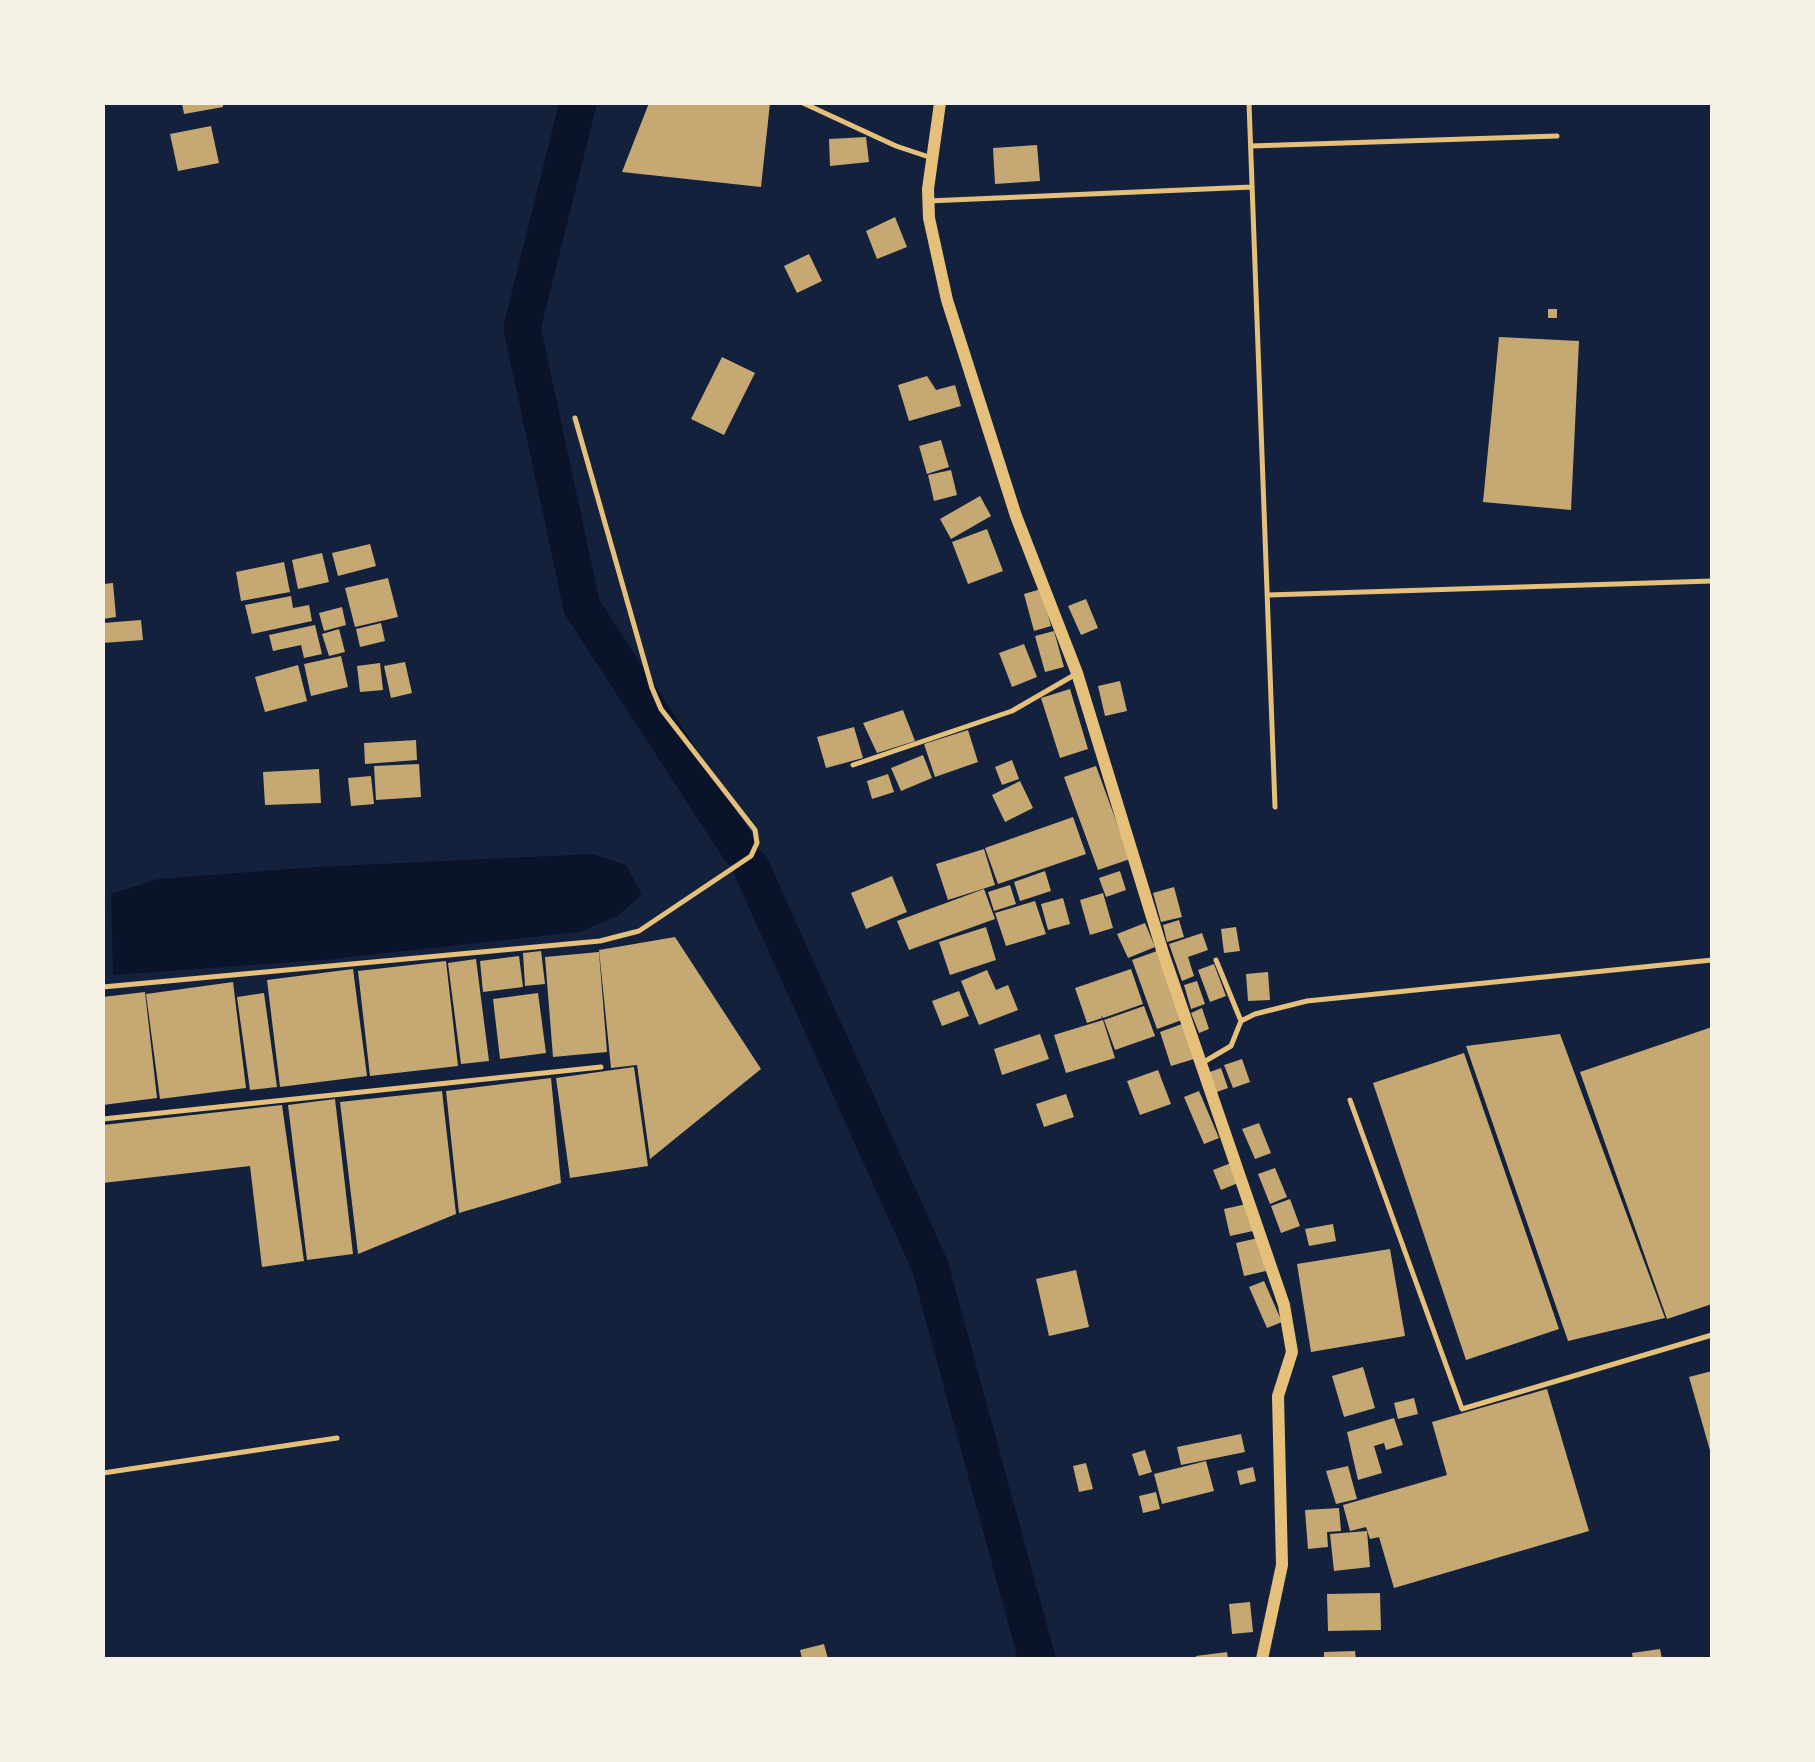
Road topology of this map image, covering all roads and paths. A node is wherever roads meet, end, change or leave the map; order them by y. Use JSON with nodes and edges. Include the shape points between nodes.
{"nodes":[{"id":1,"x":803,"y":103,"type":"edge"},
{"id":2,"x":940,"y":103,"type":"edge"},
{"id":3,"x":1249,"y":103,"type":"edge"},
{"id":4,"x":1557,"y":136,"type":"dead end"},
{"id":5,"x":1251,"y":146,"type":"junction"},
{"id":6,"x":932,"y":158,"type":"junction"},
{"id":7,"x":1252,"y":187,"type":"junction"},
{"id":8,"x":928,"y":201,"type":"junction"},
{"id":9,"x":575,"y":418,"type":"dead end"},
{"id":10,"x":1712,"y":581,"type":"edge"},
{"id":11,"x":1268,"y":595,"type":"junction"},
{"id":12,"x":1077,"y":673,"type":"junction"},
{"id":13,"x":853,"y":765,"type":"dead end"},
{"id":14,"x":1275,"y":807,"type":"dead end"},
{"id":15,"x":1216,"y":960,"type":"dead end"},
{"id":16,"x":1712,"y":960,"type":"edge"},
{"id":17,"x":103,"y":987,"type":"edge"},
{"id":18,"x":1241,"y":1021,"type":"junction"},
{"id":19,"x":1202,"y":1063,"type":"junction"},
{"id":20,"x":601,"y":1067,"type":"dead end"},
{"id":21,"x":1350,"y":1100,"type":"dead end"},
{"id":22,"x":103,"y":1119,"type":"edge"},
{"id":23,"x":1712,"y":1335,"type":"edge"},
{"id":24,"x":337,"y":1438,"type":"dead end"},
{"id":25,"x":103,"y":1473,"type":"edge"},
{"id":26,"x":1262,"y":1659,"type":"edge"}],
"edges":[{"from":1,"to":6,"type":"lane"},
{"from":2,"to":6,"type":"street"},
{"from":3,"to":5,"type":"lane"},
{"from":4,"to":5,"type":"lane"},
{"from":5,"to":7,"type":"lane"},
{"from":6,"to":8,"type":"street"},
{"from":7,"to":8,"type":"lane"},
{"from":7,"to":11,"type":"lane"},
{"from":8,"to":12,"type":"street","via":[[947,300],[980,408]]},
{"from":9,"to":17,"type":"lane","via":[[652,688],[661,709],[755,830],[757,842],[751,856],[639,931],[600,941]]},
{"from":10,"to":11,"type":"lane"},
{"from":11,"to":14,"type":"lane"},
{"from":12,"to":13,"type":"lane","via":[[1012,711]]},
{"from":12,"to":19,"type":"street","via":[[1163,953]]},
{"from":15,"to":18,"type":"lane"},
{"from":16,"to":18,"type":"lane","via":[[1307,1001]]},
{"from":18,"to":19,"type":"lane","via":[[1231,1046]]},
{"from":19,"to":26,"type":"street","via":[[1284,1305],[1292,1352],[1278,1396],[1282,1565]]},
{"from":20,"to":22,"type":"lane"},
{"from":21,"to":23,"type":"lane","via":[[1461,1409]]},
{"from":24,"to":25,"type":"lane"}]}
